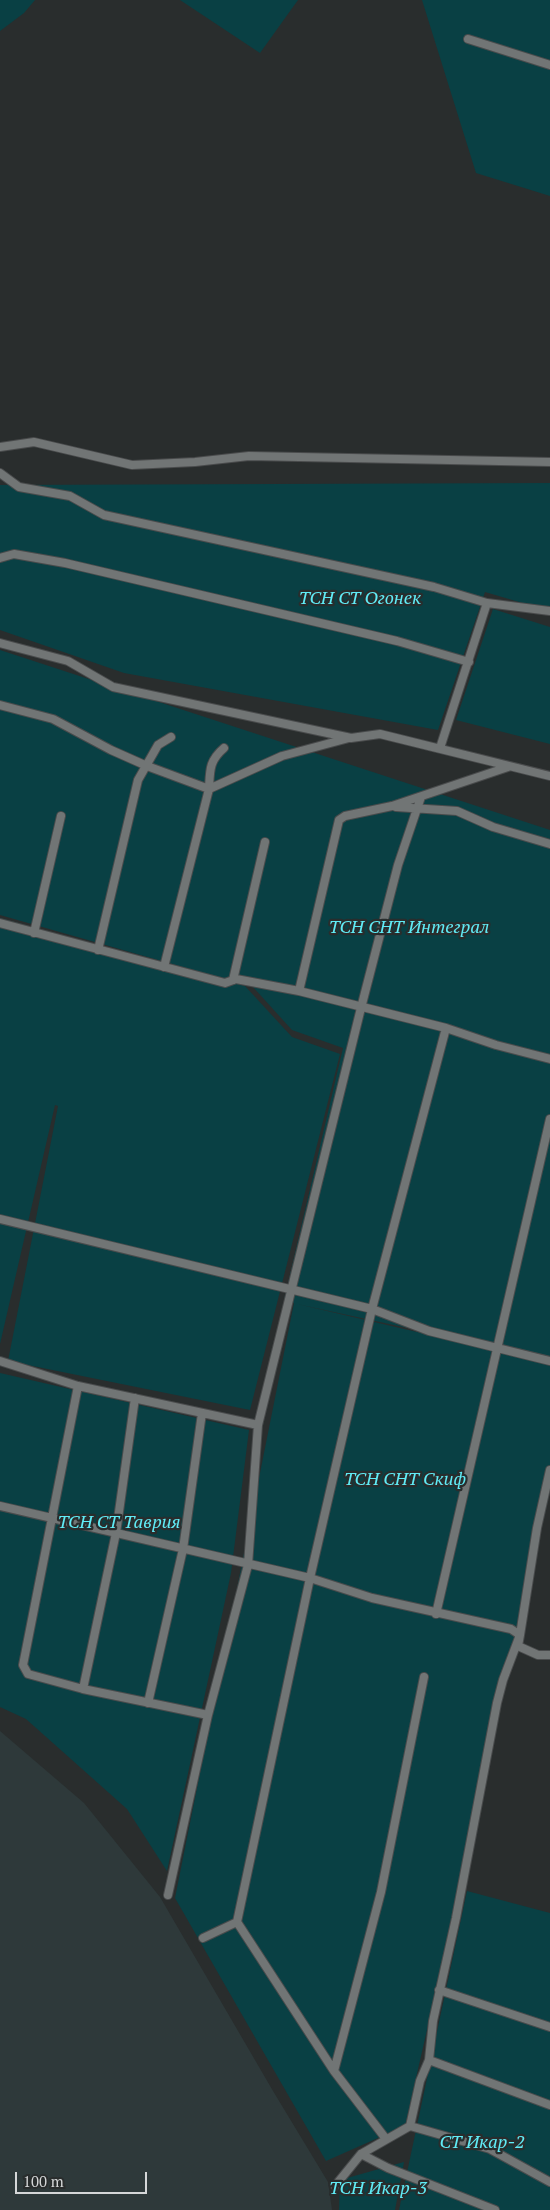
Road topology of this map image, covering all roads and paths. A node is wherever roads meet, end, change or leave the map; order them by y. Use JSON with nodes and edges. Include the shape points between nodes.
{"nodes":[{"id":1,"x":468,"y":40,"type":"dead end"},
{"id":2,"x":550,"y":65,"type":"edge"},
{"id":3,"x":0,"y":447,"type":"edge"},
{"id":4,"x":550,"y":462,"type":"edge"},
{"id":5,"x":0,"y":473,"type":"edge"},
{"id":6,"x":0,"y":558,"type":"edge"},
{"id":7,"x":487,"y":603,"type":"junction"},
{"id":8,"x":550,"y":612,"type":"edge"},
{"id":9,"x":0,"y":643,"type":"edge"},
{"id":10,"x":469,"y":662,"type":"junction"},
{"id":11,"x":0,"y":705,"type":"edge"},
{"id":12,"x":171,"y":737,"type":"dead end"},
{"id":13,"x":352,"y":738,"type":"junction"},
{"id":14,"x":224,"y":748,"type":"dead end"},
{"id":15,"x":440,"y":748,"type":"junction"},
{"id":16,"x":147,"y":766,"type":"junction"},
{"id":17,"x":508,"y":767,"type":"junction"},
{"id":18,"x":550,"y":776,"type":"edge"},
{"id":19,"x":209,"y":789,"type":"junction"},
{"id":20,"x":421,"y":796,"type":"junction"},
{"id":21,"x":392,"y":806,"type":"junction"},
{"id":22,"x":416,"y":808,"type":"junction"},
{"id":23,"x":61,"y":816,"type":"dead end"},
{"id":24,"x":265,"y":842,"type":"dead end"},
{"id":25,"x":550,"y":844,"type":"edge"},
{"id":26,"x":0,"y":923,"type":"edge"},
{"id":27,"x":34,"y":933,"type":"junction"},
{"id":28,"x":98,"y":950,"type":"junction"},
{"id":29,"x":164,"y":967,"type":"junction"},
{"id":30,"x":233,"y":980,"type":"junction"},
{"id":31,"x":299,"y":991,"type":"junction"},
{"id":32,"x":361,"y":1008,"type":"junction"},
{"id":33,"x":446,"y":1028,"type":"junction"},
{"id":34,"x":550,"y":1059,"type":"edge"},
{"id":35,"x":550,"y":1119,"type":"edge"},
{"id":36,"x":0,"y":1219,"type":"edge"},
{"id":37,"x":293,"y":1290,"type":"junction"},
{"id":38,"x":372,"y":1309,"type":"junction"},
{"id":39,"x":499,"y":1348,"type":"junction"},
{"id":40,"x":0,"y":1361,"type":"edge"},
{"id":41,"x":550,"y":1361,"type":"edge"},
{"id":42,"x":78,"y":1386,"type":"junction"},
{"id":43,"x":135,"y":1398,"type":"junction"},
{"id":44,"x":202,"y":1413,"type":"junction"},
{"id":45,"x":258,"y":1425,"type":"junction"},
{"id":46,"x":550,"y":1470,"type":"edge"},
{"id":47,"x":0,"y":1506,"type":"edge"},
{"id":48,"x":52,"y":1518,"type":"junction"},
{"id":49,"x":116,"y":1533,"type":"junction"},
{"id":50,"x":183,"y":1550,"type":"junction"},
{"id":51,"x":248,"y":1565,"type":"junction"},
{"id":52,"x":310,"y":1578,"type":"junction"},
{"id":53,"x":436,"y":1614,"type":"junction"},
{"id":54,"x":520,"y":1635,"type":"junction"},
{"id":55,"x":550,"y":1654,"type":"edge"},
{"id":56,"x":424,"y":1677,"type":"dead end"},
{"id":57,"x":83,"y":1689,"type":"junction"},
{"id":58,"x":148,"y":1702,"type":"junction"},
{"id":59,"x":208,"y":1714,"type":"junction"},
{"id":60,"x":168,"y":1895,"type":"dead end"},
{"id":61,"x":236,"y":1922,"type":"junction"},
{"id":62,"x":203,"y":1938,"type":"dead end"},
{"id":63,"x":440,"y":1990,"type":"junction"},
{"id":64,"x":550,"y":2027,"type":"edge"},
{"id":65,"x":429,"y":2060,"type":"junction"},
{"id":66,"x":334,"y":2071,"type":"junction"},
{"id":67,"x":550,"y":2105,"type":"edge"},
{"id":68,"x":410,"y":2126,"type":"junction"},
{"id":69,"x":386,"y":2139,"type":"junction"},
{"id":70,"x":360,"y":2154,"type":"junction"},
{"id":71,"x":550,"y":2182,"type":"edge"},
{"id":72,"x":335,"y":2186,"type":"dead end"},
{"id":73,"x":494,"y":2210,"type":"edge"}],
"edges":[{"from":1,"to":2,"type":"street"},
{"from":3,"to":4,"type":"street","via":[[34,442],[132,465],[249,456]]},
{"from":5,"to":7,"type":"street","via":[[19,487],[70,496],[104,515],[434,587]]},
{"from":6,"to":10,"type":"street","via":[[14,554],[65,563],[397,641]]},
{"from":7,"to":8,"type":"street"},
{"from":7,"to":10,"type":"street"},
{"from":9,"to":13,"type":"street","via":[[68,661],[113,687]]},
{"from":10,"to":15,"type":"street"},
{"from":11,"to":16,"type":"street","via":[[53,719]]},
{"from":12,"to":16,"type":"street","via":[[158,745]]},
{"from":13,"to":15,"type":"street","via":[[380,734]]},
{"from":13,"to":19,"type":"street","via":[[282,756]]},
{"from":14,"to":19,"type":"street","via":[[214,756]]},
{"from":15,"to":17,"type":"street"},
{"from":16,"to":19,"type":"street"},
{"from":16,"to":28,"type":"street","via":[[138,780]]},
{"from":17,"to":18,"type":"street"},
{"from":17,"to":20,"type":"street"},
{"from":19,"to":29,"type":"street"},
{"from":20,"to":21,"type":"street"},
{"from":20,"to":22,"type":"street"},
{"from":21,"to":22,"type":"street"},
{"from":21,"to":31,"type":"street","via":[[346,816],[336,824]]},
{"from":22,"to":25,"type":"street","via":[[457,811],[493,827]]},
{"from":22,"to":32,"type":"street"},
{"from":23,"to":27,"type":"street"},
{"from":24,"to":30,"type":"street"},
{"from":26,"to":27,"type":"street"},
{"from":27,"to":28,"type":"street"},
{"from":28,"to":29,"type":"street"},
{"from":29,"to":30,"type":"street","via":[[225,983]]},
{"from":30,"to":31,"type":"street"},
{"from":31,"to":32,"type":"street"},
{"from":32,"to":33,"type":"street"},
{"from":32,"to":37,"type":"street"},
{"from":33,"to":34,"type":"street"},
{"from":33,"to":38,"type":"street"},
{"from":35,"to":39,"type":"street"},
{"from":36,"to":37,"type":"street"},
{"from":37,"to":38,"type":"street"},
{"from":37,"to":45,"type":"street"},
{"from":38,"to":39,"type":"street","via":[[429,1331]]},
{"from":38,"to":52,"type":"street"},
{"from":39,"to":41,"type":"street"},
{"from":39,"to":53,"type":"street"},
{"from":40,"to":42,"type":"street"},
{"from":42,"to":43,"type":"street"},
{"from":42,"to":48,"type":"street"},
{"from":43,"to":44,"type":"street"},
{"from":43,"to":49,"type":"street"},
{"from":44,"to":45,"type":"street"},
{"from":44,"to":50,"type":"street"},
{"from":45,"to":51,"type":"street"},
{"from":46,"to":54,"type":"street"},
{"from":47,"to":48,"type":"street"},
{"from":48,"to":49,"type":"street"},
{"from":48,"to":57,"type":"street","via":[[23,1666],[28,1674]]},
{"from":49,"to":50,"type":"street"},
{"from":49,"to":57,"type":"street"},
{"from":50,"to":51,"type":"street"},
{"from":50,"to":58,"type":"street"},
{"from":51,"to":52,"type":"street"},
{"from":51,"to":59,"type":"street"},
{"from":52,"to":53,"type":"street"},
{"from":52,"to":61,"type":"street"},
{"from":53,"to":54,"type":"street","via":[[512,1630]]},
{"from":54,"to":55,"type":"street","via":[[518,1646],[538,1655]]},
{"from":54,"to":63,"type":"street","via":[[497,1703]]},
{"from":56,"to":66,"type":"street","via":[[381,1892]]},
{"from":57,"to":58,"type":"street"},
{"from":58,"to":59,"type":"street"},
{"from":59,"to":60,"type":"street"},
{"from":61,"to":62,"type":"street"},
{"from":61,"to":66,"type":"street"},
{"from":63,"to":64,"type":"street"},
{"from":63,"to":65,"type":"street"},
{"from":65,"to":67,"type":"street"},
{"from":65,"to":68,"type":"street","via":[[420,2081]]},
{"from":66,"to":69,"type":"street"},
{"from":68,"to":69,"type":"street"},
{"from":68,"to":71,"type":"street","via":[[490,2149]]},
{"from":69,"to":70,"type":"street"},
{"from":70,"to":72,"type":"street"},
{"from":70,"to":73,"type":"street"}]}
